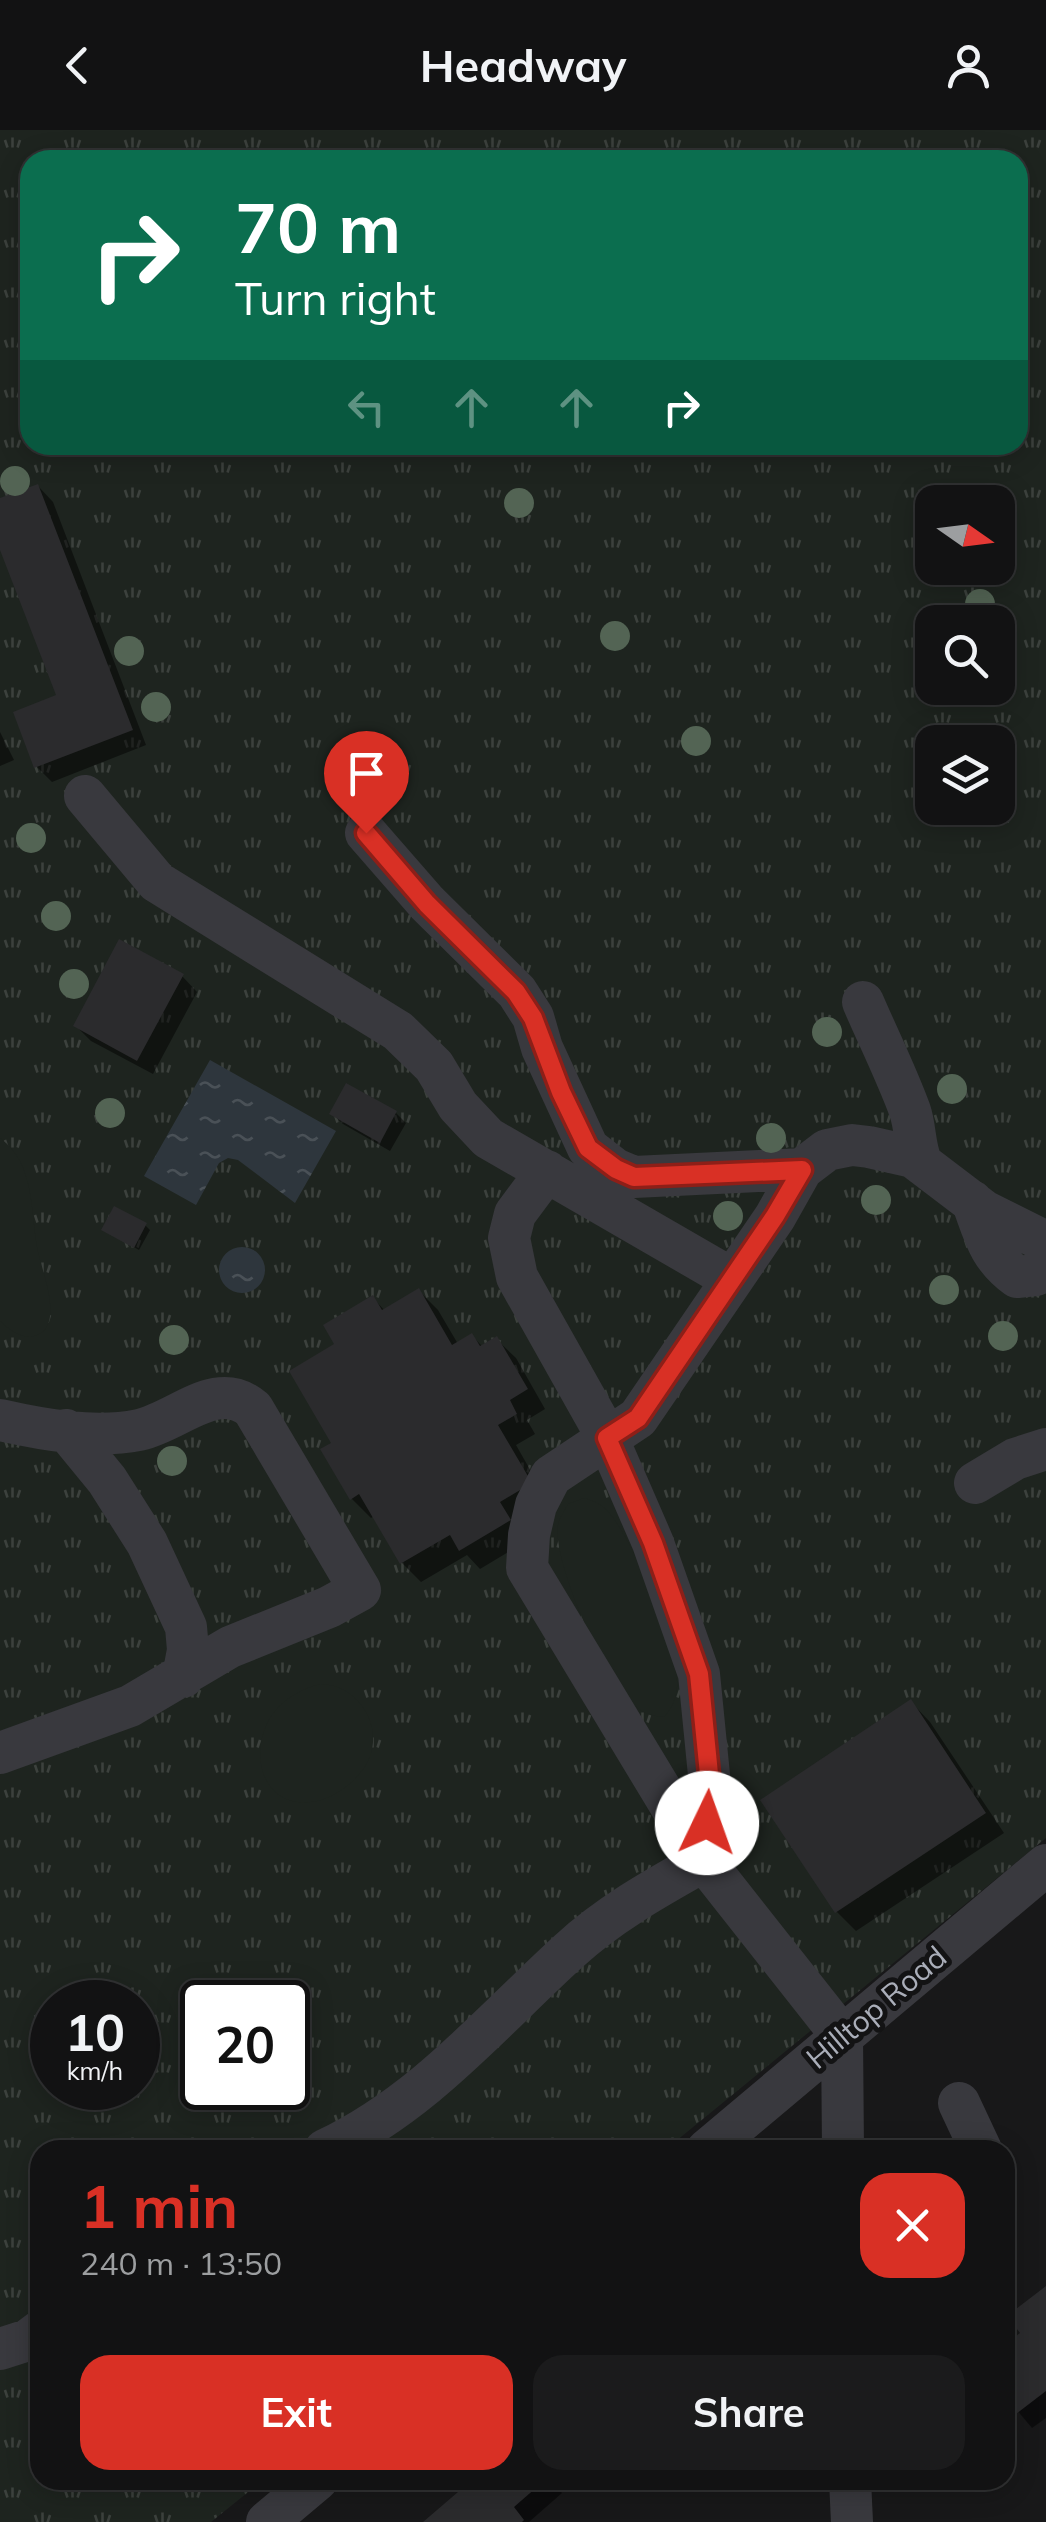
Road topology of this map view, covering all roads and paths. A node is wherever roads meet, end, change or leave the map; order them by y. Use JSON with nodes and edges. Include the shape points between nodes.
{"nodes":[{"id":1,"x":85,"y":796,"type":"dead end"},
{"id":2,"x":366,"y":833,"type":"dead end"},
{"id":3,"x":863,"y":1002,"type":"dead end"},
{"id":4,"x":922,"y":1164,"type":"junction"},
{"id":5,"x":802,"y":1170,"type":"junction"},
{"id":6,"x":547,"y":1171,"type":"junction"},
{"id":7,"x":972,"y":1201,"type":"junction"},
{"id":8,"x":1046,"y":1242,"type":"edge"},
{"id":9,"x":1046,"y":1267,"type":"edge"},
{"id":10,"x":732,"y":1279,"type":"junction"},
{"id":11,"x":0,"y":1420,"type":"edge"},
{"id":12,"x":66,"y":1430,"type":"junction"},
{"id":13,"x":607,"y":1438,"type":"junction"},
{"id":14,"x":1046,"y":1449,"type":"edge"},
{"id":15,"x":975,"y":1483,"type":"dead end"},
{"id":16,"x":183,"y":1677,"type":"junction"},
{"id":17,"x":0,"y":1753,"type":"edge"},
{"id":18,"x":704,"y":1861,"type":"junction"},
{"id":19,"x":1046,"y":1864,"type":"edge"},
{"id":20,"x":842,"y":2036,"type":"junction"},
{"id":21,"x":959,"y":2103,"type":"dead end"},
{"id":22,"x":346,"y":2140,"type":"edge"},
{"id":23,"x":719,"y":2140,"type":"edge"},
{"id":24,"x":843,"y":2140,"type":"edge"},
{"id":25,"x":976,"y":2140,"type":"edge"},
{"id":26,"x":30,"y":2338,"type":"edge"},
{"id":27,"x":0,"y":2349,"type":"edge"},
{"id":28,"x":305,"y":2490,"type":"edge"},
{"id":29,"x":850,"y":2490,"type":"edge"},
{"id":30,"x":267,"y":2522,"type":"edge"},
{"id":31,"x":852,"y":2522,"type":"edge"}],
"edges":[{"from":1,"to":6,"type":"street","via":[[158,882],[398,1031],[434,1066],[488,1138]]},
{"from":2,"to":5,"type":"street","via":[[516,992],[588,1148],[634,1177]]},
{"from":3,"to":4,"type":"street","via":[[908,1105]]},
{"from":4,"to":5,"type":"street","via":[[852,1145],[827,1150]]},
{"from":4,"to":7,"type":"street"},
{"from":5,"to":10,"type":"street"},
{"from":6,"to":10,"type":"street"},
{"from":6,"to":13,"type":"street","via":[[515,1214],[513,1257]]},
{"from":7,"to":8,"type":"street"},
{"from":7,"to":9,"type":"street","via":[[1002,1266],[1017,1277]]},
{"from":10,"to":13,"type":"street","via":[[638,1418]]},
{"from":11,"to":12,"type":"street"},
{"from":12,"to":16,"type":"street","via":[[147,1544],[186,1627]]},
{"from":12,"to":16,"type":"street","via":[[142,1429],[225,1396],[240,1398],[253,1409],[360,1590],[230,1647]]},
{"from":13,"to":18,"type":"street","via":[[699,1674],[710,1784]]},
{"from":13,"to":18,"type":"street","via":[[551,1476],[536,1505],[526,1568]]},
{"from":14,"to":15,"type":"street"},
{"from":16,"to":17,"type":"street","via":[[130,1706]]},
{"from":18,"to":20,"type":"street"},
{"from":18,"to":22,"type":"street","via":[[628,1904],[570,1949],[481,2037],[399,2107]]},
{"from":19,"to":20,"type":"street","name":"Hilltop Road"},
{"from":20,"to":23,"type":"street","name":"Hilltop Road"},
{"from":20,"to":24,"type":"street"},
{"from":21,"to":25,"type":"street"},
{"from":26,"to":27,"type":"street"},
{"from":28,"to":30,"type":"street"},
{"from":29,"to":31,"type":"street"}]}
